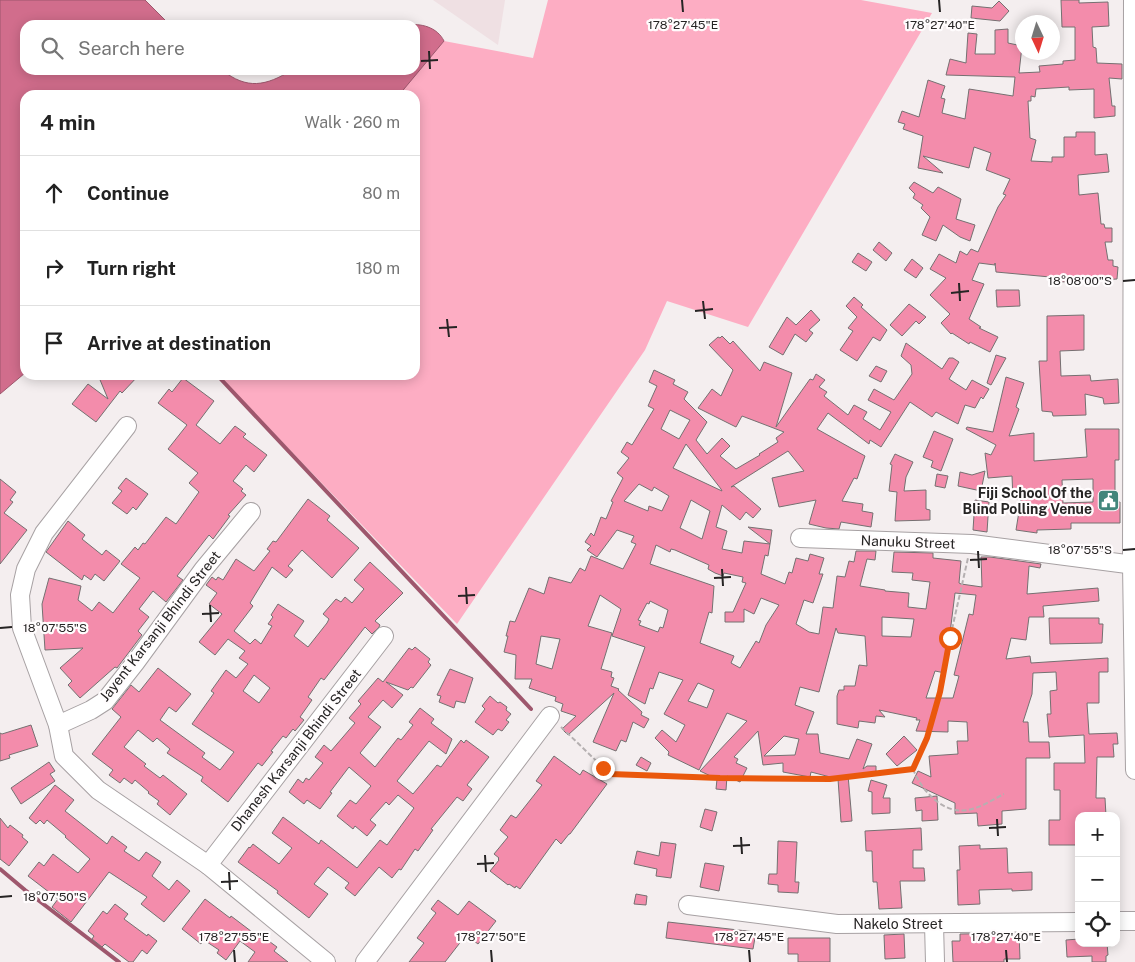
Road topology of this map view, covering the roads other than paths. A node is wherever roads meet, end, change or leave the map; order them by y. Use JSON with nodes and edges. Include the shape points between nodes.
{"nodes":[{"id":1,"x":1133,"y":0,"type":"edge"},
{"id":2,"x":1134,"y":234,"type":"edge"},
{"id":3,"x":127,"y":426,"type":"dead end"},
{"id":4,"x":251,"y":512,"type":"dead end"},
{"id":5,"x":800,"y":538,"type":"dead end"},
{"id":6,"x":1133,"y":564,"type":"edge"},
{"id":7,"x":384,"y":636,"type":"dead end"},
{"id":8,"x":550,"y":716,"type":"road end"},
{"id":9,"x":58,"y":725,"type":"junction"},
{"id":10,"x":1135,"y":770,"type":"edge"},
{"id":11,"x":208,"y":864,"type":"junction"},
{"id":12,"x":688,"y":905,"type":"dead end"},
{"id":13,"x":1120,"y":921,"type":"edge"},
{"id":14,"x":1135,"y":921,"type":"edge"},
{"id":15,"x":1075,"y":922,"type":"edge"},
{"id":16,"x":934,"y":924,"type":"junction"},
{"id":17,"x":326,"y":962,"type":"edge"},
{"id":18,"x":365,"y":962,"type":"edge"},
{"id":19,"x":934,"y":962,"type":"edge"}],
"edges":[{"from":1,"to":2,"type":"street"},
{"from":2,"to":6,"type":"street"},
{"from":3,"to":9,"type":"street","via":[[44,533],[26,569],[20,595],[22,628]]},
{"from":4,"to":9,"type":"street","name":"Jayent Karsanji Bhindi Street","via":[[203,570],[105,701]]},
{"from":5,"to":6,"type":"street","name":"Nanuku Street","via":[[972,544]]},
{"from":6,"to":10,"type":"street"},
{"from":7,"to":11,"type":"street","name":"Dhanesh Karsanji Bhindi Street"},
{"from":8,"to":18,"type":"street"},
{"from":9,"to":11,"type":"street","via":[[64,756],[98,790]]},
{"from":11,"to":17,"type":"street"},
{"from":12,"to":16,"type":"street","name":"Nakelo Street","via":[[836,924]]},
{"from":13,"to":14,"type":"street"},
{"from":15,"to":16,"type":"street","name":"Nakelo Street"},
{"from":16,"to":19,"type":"street"}]}
